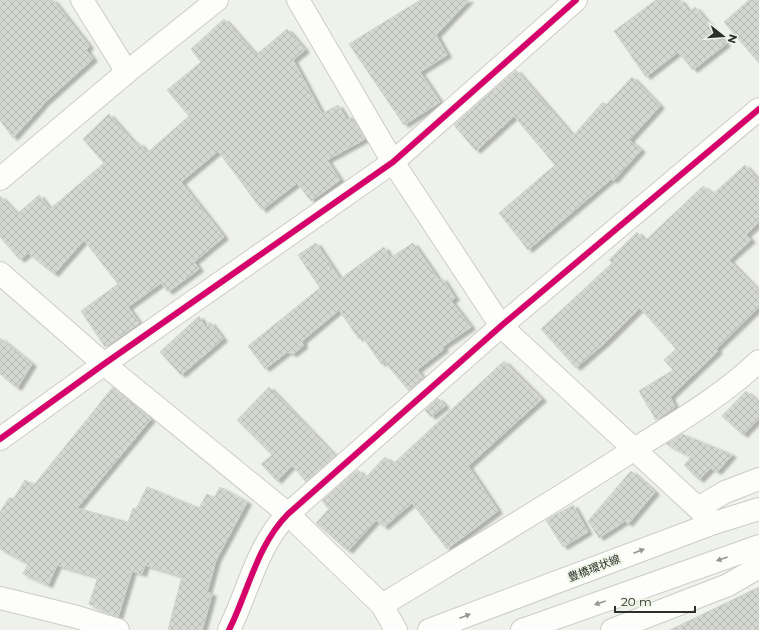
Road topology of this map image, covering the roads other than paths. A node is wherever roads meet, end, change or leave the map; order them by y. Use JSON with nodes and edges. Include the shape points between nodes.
{"nodes":[{"id":1,"x":82,"y":0,"type":"edge"},
{"id":2,"x":217,"y":0,"type":"edge"},
{"id":3,"x":298,"y":0,"type":"edge"},
{"id":4,"x":576,"y":0,"type":"edge"},
{"id":5,"x":127,"y":72,"type":"junction"},
{"id":6,"x":759,"y":109,"type":"edge"},
{"id":7,"x":393,"y":162,"type":"junction"},
{"id":8,"x":0,"y":179,"type":"edge"},
{"id":9,"x":0,"y":273,"type":"edge"},
{"id":10,"x":501,"y":326,"type":"junction"},
{"id":11,"x":759,"y":361,"type":"edge"},
{"id":12,"x":104,"y":364,"type":"junction"},
{"id":13,"x":0,"y":438,"type":"edge"},
{"id":14,"x":635,"y":449,"type":"junction"},
{"id":15,"x":759,"y":479,"type":"edge"},
{"id":16,"x":698,"y":508,"type":"junction"},
{"id":17,"x":751,"y":511,"type":"edge"},
{"id":18,"x":288,"y":514,"type":"junction"},
{"id":19,"x":714,"y":523,"type":"junction"},
{"id":20,"x":756,"y":555,"type":"edge"},
{"id":21,"x":0,"y":598,"type":"edge"},
{"id":22,"x":382,"y":605,"type":"junction"},
{"id":23,"x":118,"y":630,"type":"edge"},
{"id":24,"x":229,"y":630,"type":"edge"},
{"id":25,"x":396,"y":630,"type":"edge"},
{"id":26,"x":429,"y":630,"type":"edge"},
{"id":27,"x":522,"y":630,"type":"edge"},
{"id":28,"x":612,"y":630,"type":"edge"}],
"edges":[{"from":1,"to":5,"type":"street"},
{"from":2,"to":5,"type":"street"},
{"from":3,"to":7,"type":"street"},
{"from":4,"to":7,"type":"street"},
{"from":5,"to":8,"type":"street"},
{"from":6,"to":10,"type":"street"},
{"from":7,"to":10,"type":"street"},
{"from":7,"to":12,"type":"street"},
{"from":9,"to":12,"type":"street"},
{"from":10,"to":14,"type":"street"},
{"from":10,"to":18,"type":"street"},
{"from":11,"to":14,"type":"street","via":[[712,400]]},
{"from":12,"to":13,"type":"street"},
{"from":12,"to":18,"type":"street"},
{"from":14,"to":16,"type":"street"},
{"from":14,"to":22,"type":"street"},
{"from":15,"to":16,"type":"street","via":[[725,492]]},
{"from":16,"to":19,"type":"street"},
{"from":17,"to":19,"type":"street","name":"豊橋環状線"},
{"from":18,"to":22,"type":"street"},
{"from":18,"to":24,"type":"street","via":[[276,526],[265,545]]},
{"from":26,"to":19,"type":"street","name":"豊橋環状線","one_way":true},
{"from":20,"to":27,"type":"street","one_way":true},
{"from":20,"to":28,"type":"street","via":[[728,586]]},
{"from":21,"to":23,"type":"street"},
{"from":22,"to":25,"type":"street"}]}
